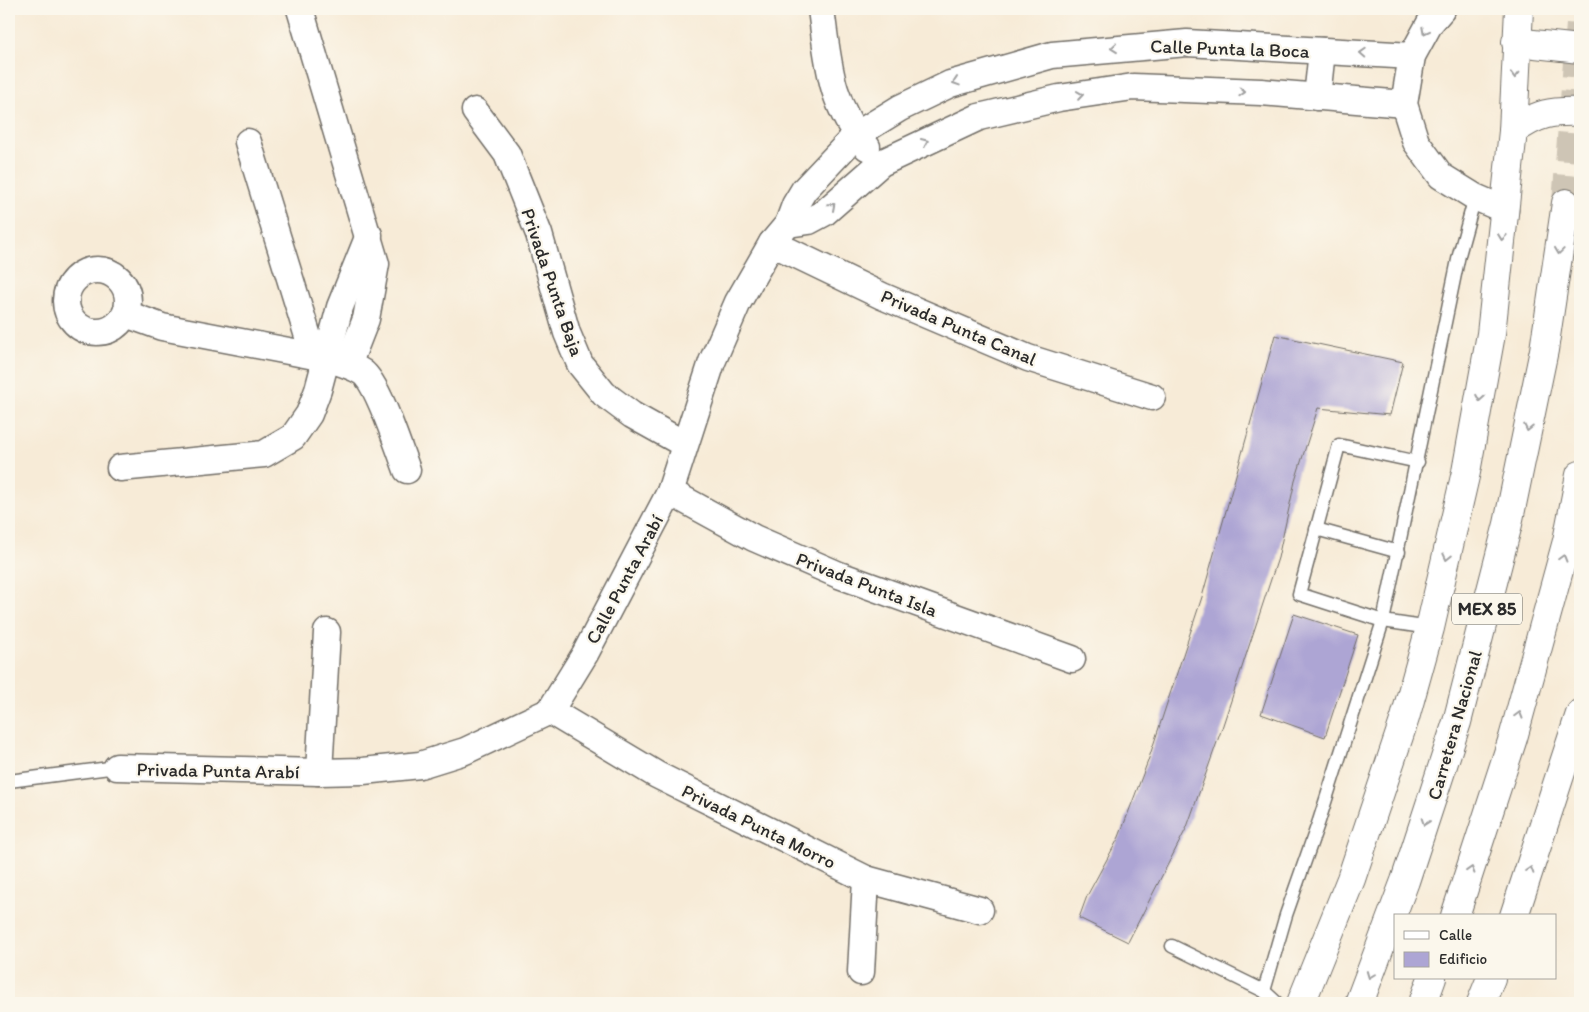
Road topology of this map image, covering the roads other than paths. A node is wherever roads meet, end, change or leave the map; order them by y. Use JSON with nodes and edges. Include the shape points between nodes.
{"nodes":[{"id":1,"x":300,"y":9,"type":"edge"},
{"id":2,"x":821,"y":9,"type":"edge"},
{"id":3,"x":1442,"y":9,"type":"edge"},
{"id":4,"x":1519,"y":9,"type":"edge"},
{"id":5,"x":1516,"y":42,"type":"junction"},
{"id":6,"x":1144,"y":45,"type":"junction"},
{"id":7,"x":1580,"y":49,"type":"edge"},
{"id":8,"x":1322,"y":51,"type":"junction"},
{"id":9,"x":1412,"y":56,"type":"junction"},
{"id":10,"x":1147,"y":88,"type":"junction"},
{"id":11,"x":1317,"y":97,"type":"junction"},
{"id":12,"x":1404,"y":104,"type":"junction"},
{"id":13,"x":475,"y":111,"type":"dead end"},
{"id":14,"x":1580,"y":112,"type":"edge"},
{"id":15,"x":1513,"y":131,"type":"junction"},
{"id":16,"x":856,"y":135,"type":"junction"},
{"id":17,"x":248,"y":142,"type":"dead end"},
{"id":18,"x":882,"y":163,"type":"junction"},
{"id":19,"x":1475,"y":197,"type":"junction"},
{"id":20,"x":1566,"y":202,"type":"tunnel mouth"},
{"id":21,"x":1505,"y":210,"type":"junction"},
{"id":22,"x":780,"y":233,"type":"junction"},
{"id":23,"x":126,"y":314,"type":"dead end"},
{"id":24,"x":329,"y":360,"type":"junction"},
{"id":25,"x":1152,"y":397,"type":"dead end"},
{"id":26,"x":684,"y":444,"type":"junction"},
{"id":27,"x":1418,"y":462,"type":"junction"},
{"id":28,"x":120,"y":468,"type":"dead end"},
{"id":29,"x":407,"y":470,"type":"dead end"},
{"id":30,"x":1580,"y":475,"type":"edge"},
{"id":31,"x":670,"y":492,"type":"junction"},
{"id":32,"x":1316,"y":529,"type":"junction"},
{"id":33,"x":1399,"y":552,"type":"junction"},
{"id":34,"x":1383,"y":621,"type":"junction"},
{"id":35,"x":1430,"y":628,"type":"junction"},
{"id":36,"x":326,"y":632,"type":"dead end"},
{"id":37,"x":1072,"y":660,"type":"dead end"},
{"id":38,"x":550,"y":711,"type":"junction"},
{"id":39,"x":1580,"y":714,"type":"edge"},
{"id":40,"x":117,"y":767,"type":"joint"},
{"id":41,"x":319,"y":772,"type":"junction"},
{"id":42,"x":9,"y":781,"type":"edge"},
{"id":43,"x":866,"y":879,"type":"junction"},
{"id":44,"x":980,"y":910,"type":"dead end"},
{"id":45,"x":1456,"y":914,"type":"edge"},
{"id":46,"x":1515,"y":914,"type":"edge"},
{"id":47,"x":1172,"y":946,"type":"dead end"},
{"id":48,"x":861,"y":972,"type":"dead end"},
{"id":49,"x":1431,"y":980,"type":"edge"},
{"id":50,"x":1490,"y":980,"type":"edge"},
{"id":51,"x":1264,"y":991,"type":"junction"},
{"id":52,"x":1277,"y":1003,"type":"edge"},
{"id":53,"x":1301,"y":1003,"type":"edge"},
{"id":54,"x":1359,"y":1003,"type":"edge"},
{"id":55,"x":1423,"y":1003,"type":"edge"},
{"id":56,"x":1481,"y":1003,"type":"edge"}],
"edges":[{"from":1,"to":24,"type":"street","via":[[369,235],[340,307]]},
{"from":2,"to":16,"type":"street","via":[[829,71],[839,106]]},
{"from":3,"to":9,"type":"street","one_way":true,"via":[[1430,23]]},
{"from":4,"to":5,"type":"main road"},
{"from":5,"to":7,"type":"main road"},
{"from":5,"to":15,"type":"main road","one_way":true},
{"from":6,"to":8,"type":"street","name":"Calle Punta la Boca","via":[[1186,43]]},
{"from":6,"to":10,"type":"street"},
{"from":6,"to":16,"type":"street","name":"Calle Punta la Boca","one_way":true,"via":[[1052,55],[950,84],[900,108]]},
{"from":9,"to":8,"type":"street","name":"Calle Punta la Boca","one_way":true},
{"from":8,"to":11,"type":"street"},
{"from":9,"to":12,"type":"street"},
{"from":10,"to":11,"type":"street","one_way":true},
{"from":18,"to":10,"type":"street","one_way":true,"via":[[979,117],[1059,98],[1133,87]]},
{"from":11,"to":12,"type":"street"},
{"from":12,"to":19,"type":"street","via":[[1416,142],[1441,176]]},
{"from":13,"to":26,"type":"street","name":"Privada Punta Baja","via":[[507,154],[539,234],[567,334],[580,364],[604,394],[632,415]]},
{"from":14,"to":15,"type":"main road","via":[[1553,111],[1531,118]]},
{"from":15,"to":21,"type":"main road"},
{"from":16,"to":18,"type":"street"},
{"from":16,"to":22,"type":"street","name":"Calle Punta Arabí","via":[[804,190]]},
{"from":17,"to":24,"type":"street"},
{"from":22,"to":18,"type":"street","one_way":true,"via":[[824,213]]},
{"from":19,"to":21,"type":"street"},
{"from":19,"to":27,"type":"lane","via":[[1459,255]]},
{"from":20,"to":54,"type":"main road","name":"Carretera Nacional","number":"MEX 85","one_way":true,"via":[[1544,350],[1510,515],[1462,703],[1408,872]]},
{"from":21,"to":35,"type":"main road","one_way":true,"via":[[1490,343],[1466,472]]},
{"from":22,"to":25,"type":"street","name":"Privada Punta Canal","via":[[882,296],[1028,358]]},
{"from":22,"to":26,"type":"street","name":"Calle Punta Arabí","via":[[738,302],[712,362]]},
{"from":23,"to":24,"type":"street","via":[[162,327]]},
{"from":24,"to":28,"type":"street","via":[[309,414],[293,437],[264,454]]},
{"from":24,"to":29,"type":"street","via":[[363,373],[373,386]]},
{"from":26,"to":31,"type":"street","name":"Calle Punta Arabí"},
{"from":27,"to":32,"type":"lane","via":[[1339,445]]},
{"from":27,"to":33,"type":"lane"},
{"from":45,"to":30,"type":"main road","number":"MEX 85","one_way":true,"via":[[1513,738],[1567,541]]},
{"from":31,"to":37,"type":"street","name":"Privada Punta Isla","via":[[754,538],[838,575]]},
{"from":31,"to":38,"type":"street","name":"Calle Punta Arabí","via":[[585,654]]},
{"from":32,"to":33,"type":"lane"},
{"from":32,"to":34,"type":"lane","via":[[1299,594]]},
{"from":33,"to":34,"type":"lane"},
{"from":34,"to":35,"type":"lane"},
{"from":34,"to":51,"type":"lane"},
{"from":35,"to":53,"type":"main road","via":[[1405,718],[1351,879]]},
{"from":36,"to":41,"type":"street"},
{"from":38,"to":41,"type":"street","via":[[465,751],[420,764]]},
{"from":38,"to":43,"type":"street","name":"Privada Punta Morro","via":[[657,775]]},
{"from":46,"to":39,"type":"main road","one_way":true},
{"from":40,"to":41,"type":"street","name":"Privada Punta Arabí"},
{"from":40,"to":42,"type":"lane"},
{"from":43,"to":44,"type":"street","name":"Privada Punta Morro"},
{"from":43,"to":48,"type":"street"},
{"from":47,"to":51,"type":"lane"},
{"from":49,"to":55,"type":"main road"},
{"from":50,"to":56,"type":"main road"},
{"from":51,"to":52,"type":"lane"}]}
